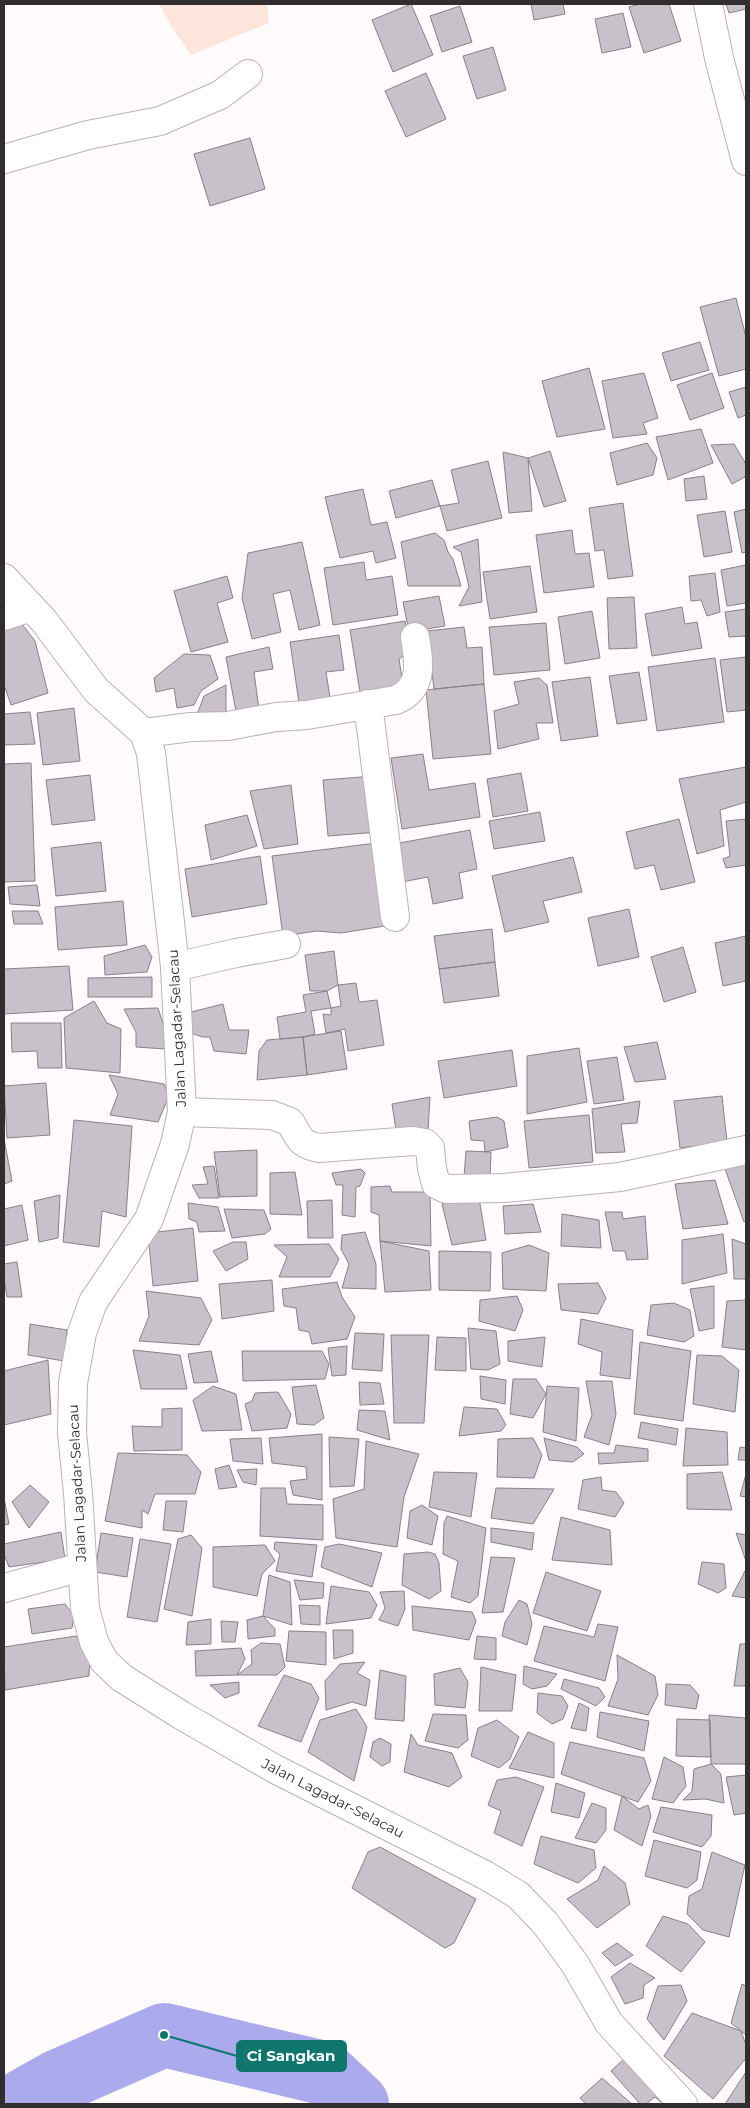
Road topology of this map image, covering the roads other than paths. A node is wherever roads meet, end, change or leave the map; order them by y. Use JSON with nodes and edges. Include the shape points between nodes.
{"nodes":[{"id":1,"x":708,"y":4,"type":"edge"},
{"id":2,"x":248,"y":74,"type":"dead end"},
{"id":3,"x":4,"y":159,"type":"edge"},
{"id":4,"x":746,"y":161,"type":"edge"},
{"id":5,"x":4,"y":578,"type":"edge"},
{"id":6,"x":31,"y":606,"type":"junction"},
{"id":7,"x":4,"y":616,"type":"edge"},
{"id":8,"x":415,"y":637,"type":"dead end"},
{"id":9,"x":368,"y":704,"type":"junction"},
{"id":10,"x":144,"y":733,"type":"junction"},
{"id":11,"x":395,"y":916,"type":"dead end"},
{"id":12,"x":286,"y":944,"type":"dead end"},
{"id":13,"x":175,"y":967,"type":"junction"},
{"id":14,"x":182,"y":1112,"type":"junction"},
{"id":15,"x":746,"y":1150,"type":"edge"},
{"id":16,"x":82,"y":1567,"type":"junction"},
{"id":17,"x":4,"y":1588,"type":"edge"},
{"id":18,"x":683,"y":2104,"type":"edge"}],
"edges":[{"from":1,"to":4,"type":"street"},
{"from":2,"to":3,"type":"street","via":[[220,94],[160,121],[88,135]]},
{"from":5,"to":6,"type":"street"},
{"from":6,"to":7,"type":"street"},
{"from":6,"to":10,"type":"street","via":[[96,690]]},
{"from":8,"to":9,"type":"street","via":[[418,675],[406,695],[396,700]]},
{"from":9,"to":10,"type":"street","via":[[228,726]]},
{"from":9,"to":11,"type":"street"},
{"from":10,"to":13,"type":"street","name":"Jalan Lagadar-Selacau","via":[[151,753]]},
{"from":12,"to":13,"type":"street"},
{"from":13,"to":14,"type":"street","name":"Jalan Lagadar-Selacau"},
{"from":14,"to":15,"type":"street","via":[[272,1115],[290,1122],[305,1145],[319,1148],[425,1143],[430,1148],[436,1184],[446,1189],[504,1188],[620,1177]]},
{"from":14,"to":16,"type":"street","name":"Jalan Lagadar-Selacau","via":[[175,1144],[149,1219],[93,1302],[82,1333],[73,1383],[72,1433]]},
{"from":16,"to":17,"type":"street"},
{"from":16,"to":18,"type":"street","name":"Jalan Lagadar-Selacau","via":[[85,1608],[94,1642],[104,1661],[122,1678],[275,1769],[485,1875],[518,1895],[545,1923],[575,1964],[609,2023]]}]}
